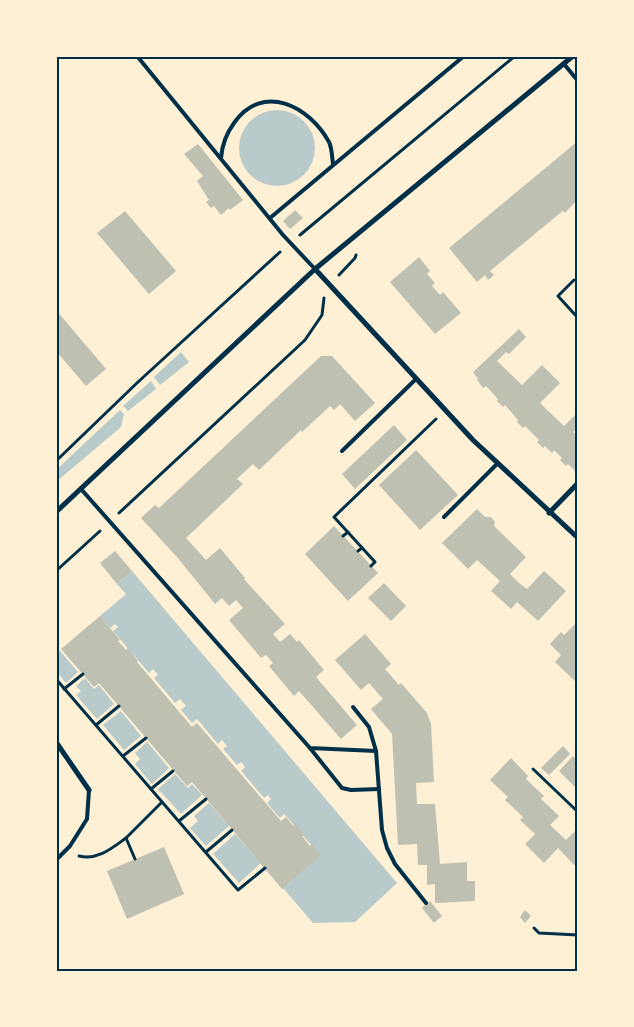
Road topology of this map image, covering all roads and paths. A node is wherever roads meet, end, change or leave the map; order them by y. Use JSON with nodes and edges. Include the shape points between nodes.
{"nodes":[{"id":1,"x":137,"y":56,"type":"edge"},
{"id":2,"x":464,"y":56,"type":"edge"},
{"id":3,"x":573,"y":56,"type":"edge"},
{"id":4,"x":564,"y":64,"type":"junction"},
{"id":5,"x":578,"y":81,"type":"edge"},
{"id":6,"x":221,"y":159,"type":"junction"},
{"id":7,"x":333,"y":164,"type":"junction"},
{"id":8,"x":270,"y":218,"type":"junction"},
{"id":9,"x":364,"y":228,"type":"junction"},
{"id":10,"x":314,"y":270,"type":"junction"},
{"id":11,"x":574,"y":280,"type":"dead end"},
{"id":12,"x":329,"y":285,"type":"junction"},
{"id":13,"x":578,"y":318,"type":"edge"},
{"id":14,"x":416,"y":379,"type":"junction"},
{"id":15,"x":445,"y":410,"type":"junction"},
{"id":16,"x":342,"y":451,"type":"dead end"},
{"id":17,"x":497,"y":464,"type":"junction"},
{"id":18,"x":578,"y":483,"type":"edge"},
{"id":19,"x":81,"y":489,"type":"junction"},
{"id":20,"x":56,"y":512,"type":"edge"},
{"id":21,"x":550,"y":513,"type":"junction"},
{"id":22,"x":444,"y":517,"type":"dead end"},
{"id":23,"x":111,"y":521,"type":"junction"},
{"id":24,"x":348,"y":532,"type":"junction"},
{"id":25,"x":343,"y":536,"type":"dead end"},
{"id":26,"x":578,"y":538,"type":"edge"},
{"id":27,"x":362,"y":548,"type":"junction"},
{"id":28,"x":358,"y":551,"type":"dead end"},
{"id":29,"x":371,"y":566,"type":"dead end"},
{"id":30,"x":56,"y":571,"type":"edge"},
{"id":31,"x":83,"y":674,"type":"dead end"},
{"id":32,"x":56,"y":679,"type":"edge"},
{"id":33,"x":64,"y":689,"type":"junction"},
{"id":34,"x":119,"y":706,"type":"dead end"},
{"id":35,"x":353,"y":707,"type":"dead end"},
{"id":36,"x":96,"y":725,"type":"junction"},
{"id":37,"x":146,"y":738,"type":"dead end"},
{"id":38,"x":56,"y":742,"type":"edge"},
{"id":39,"x":310,"y":748,"type":"junction"},
{"id":40,"x":376,"y":751,"type":"junction"},
{"id":41,"x":123,"y":756,"type":"junction"},
{"id":42,"x":533,"y":769,"type":"dead end"},
{"id":43,"x":173,"y":770,"type":"dead end"},
{"id":44,"x":151,"y":789,"type":"junction"},
{"id":45,"x":379,"y":789,"type":"junction"},
{"id":46,"x":89,"y":790,"type":"joint"},
{"id":47,"x":206,"y":799,"type":"dead end"},
{"id":48,"x":162,"y":802,"type":"junction"},
{"id":49,"x":578,"y":812,"type":"edge"},
{"id":50,"x":179,"y":821,"type":"junction"},
{"id":51,"x":232,"y":830,"type":"dead end"},
{"id":52,"x":126,"y":838,"type":"junction"},
{"id":53,"x":66,"y":851,"type":"junction"},
{"id":54,"x":206,"y":852,"type":"junction"},
{"id":55,"x":136,"y":859,"type":"dead end"},
{"id":56,"x":56,"y":860,"type":"edge"},
{"id":57,"x":265,"y":868,"type":"dead end"},
{"id":58,"x":426,"y":903,"type":"dead end"},
{"id":59,"x":534,"y":928,"type":"dead end"},
{"id":60,"x":578,"y":935,"type":"edge"}],
"edges":[{"from":1,"to":6,"type":"lane"},
{"from":2,"to":7,"type":"lane"},
{"from":3,"to":4,"type":"street"},
{"from":4,"to":5,"type":"lane"},
{"from":4,"to":9,"type":"street"},
{"from":6,"to":7,"type":"lane","via":[[226,137],[239,116],[248,108],[276,101],[290,104],[315,123],[330,143]]},
{"from":6,"to":8,"type":"lane"},
{"from":7,"to":8,"type":"lane"},
{"from":8,"to":10,"type":"lane"},
{"from":9,"to":10,"type":"street"},
{"from":9,"to":12,"type":"path","via":[[355,258]]},
{"from":10,"to":12,"type":"street"},
{"from":10,"to":19,"type":"street"},
{"from":11,"to":13,"type":"path","via":[[558,296]]},
{"from":12,"to":14,"type":"street"},
{"from":12,"to":23,"type":"path","via":[[322,315],[305,340]]},
{"from":14,"to":15,"type":"street"},
{"from":14,"to":16,"type":"lane"},
{"from":15,"to":17,"type":"street"},
{"from":15,"to":24,"type":"path","via":[[334,517]]},
{"from":17,"to":21,"type":"street"},
{"from":17,"to":22,"type":"lane"},
{"from":18,"to":21,"type":"street"},
{"from":19,"to":20,"type":"street"},
{"from":19,"to":23,"type":"lane"},
{"from":21,"to":26,"type":"street"},
{"from":23,"to":30,"type":"path"},
{"from":23,"to":39,"type":"lane"},
{"from":24,"to":25,"type":"path"},
{"from":24,"to":27,"type":"path"},
{"from":27,"to":28,"type":"path"},
{"from":27,"to":29,"type":"path","via":[[375,562]]},
{"from":31,"to":33,"type":"path"},
{"from":32,"to":33,"type":"path"},
{"from":33,"to":36,"type":"path"},
{"from":34,"to":36,"type":"path"},
{"from":35,"to":40,"type":"lane","via":[[368,727]]},
{"from":36,"to":41,"type":"path"},
{"from":37,"to":41,"type":"path"},
{"from":38,"to":46,"type":"street"},
{"from":39,"to":40,"type":"lane"},
{"from":39,"to":45,"type":"lane","via":[[342,788]]},
{"from":40,"to":45,"type":"lane"},
{"from":41,"to":44,"type":"path"},
{"from":42,"to":49,"type":"path"},
{"from":43,"to":44,"type":"path"},
{"from":44,"to":48,"type":"path"},
{"from":45,"to":58,"type":"lane","via":[[382,830],[387,848],[395,864]]},
{"from":46,"to":53,"type":"lane","via":[[87,819]]},
{"from":47,"to":50,"type":"path"},
{"from":48,"to":50,"type":"path"},
{"from":48,"to":52,"type":"path"},
{"from":50,"to":54,"type":"path"},
{"from":51,"to":54,"type":"path"},
{"from":52,"to":53,"type":"path","via":[[96,856],[82,858]]},
{"from":52,"to":55,"type":"path"},
{"from":53,"to":56,"type":"lane"},
{"from":54,"to":57,"type":"path","via":[[238,890]]},
{"from":59,"to":60,"type":"path","via":[[539,933]]}]}
